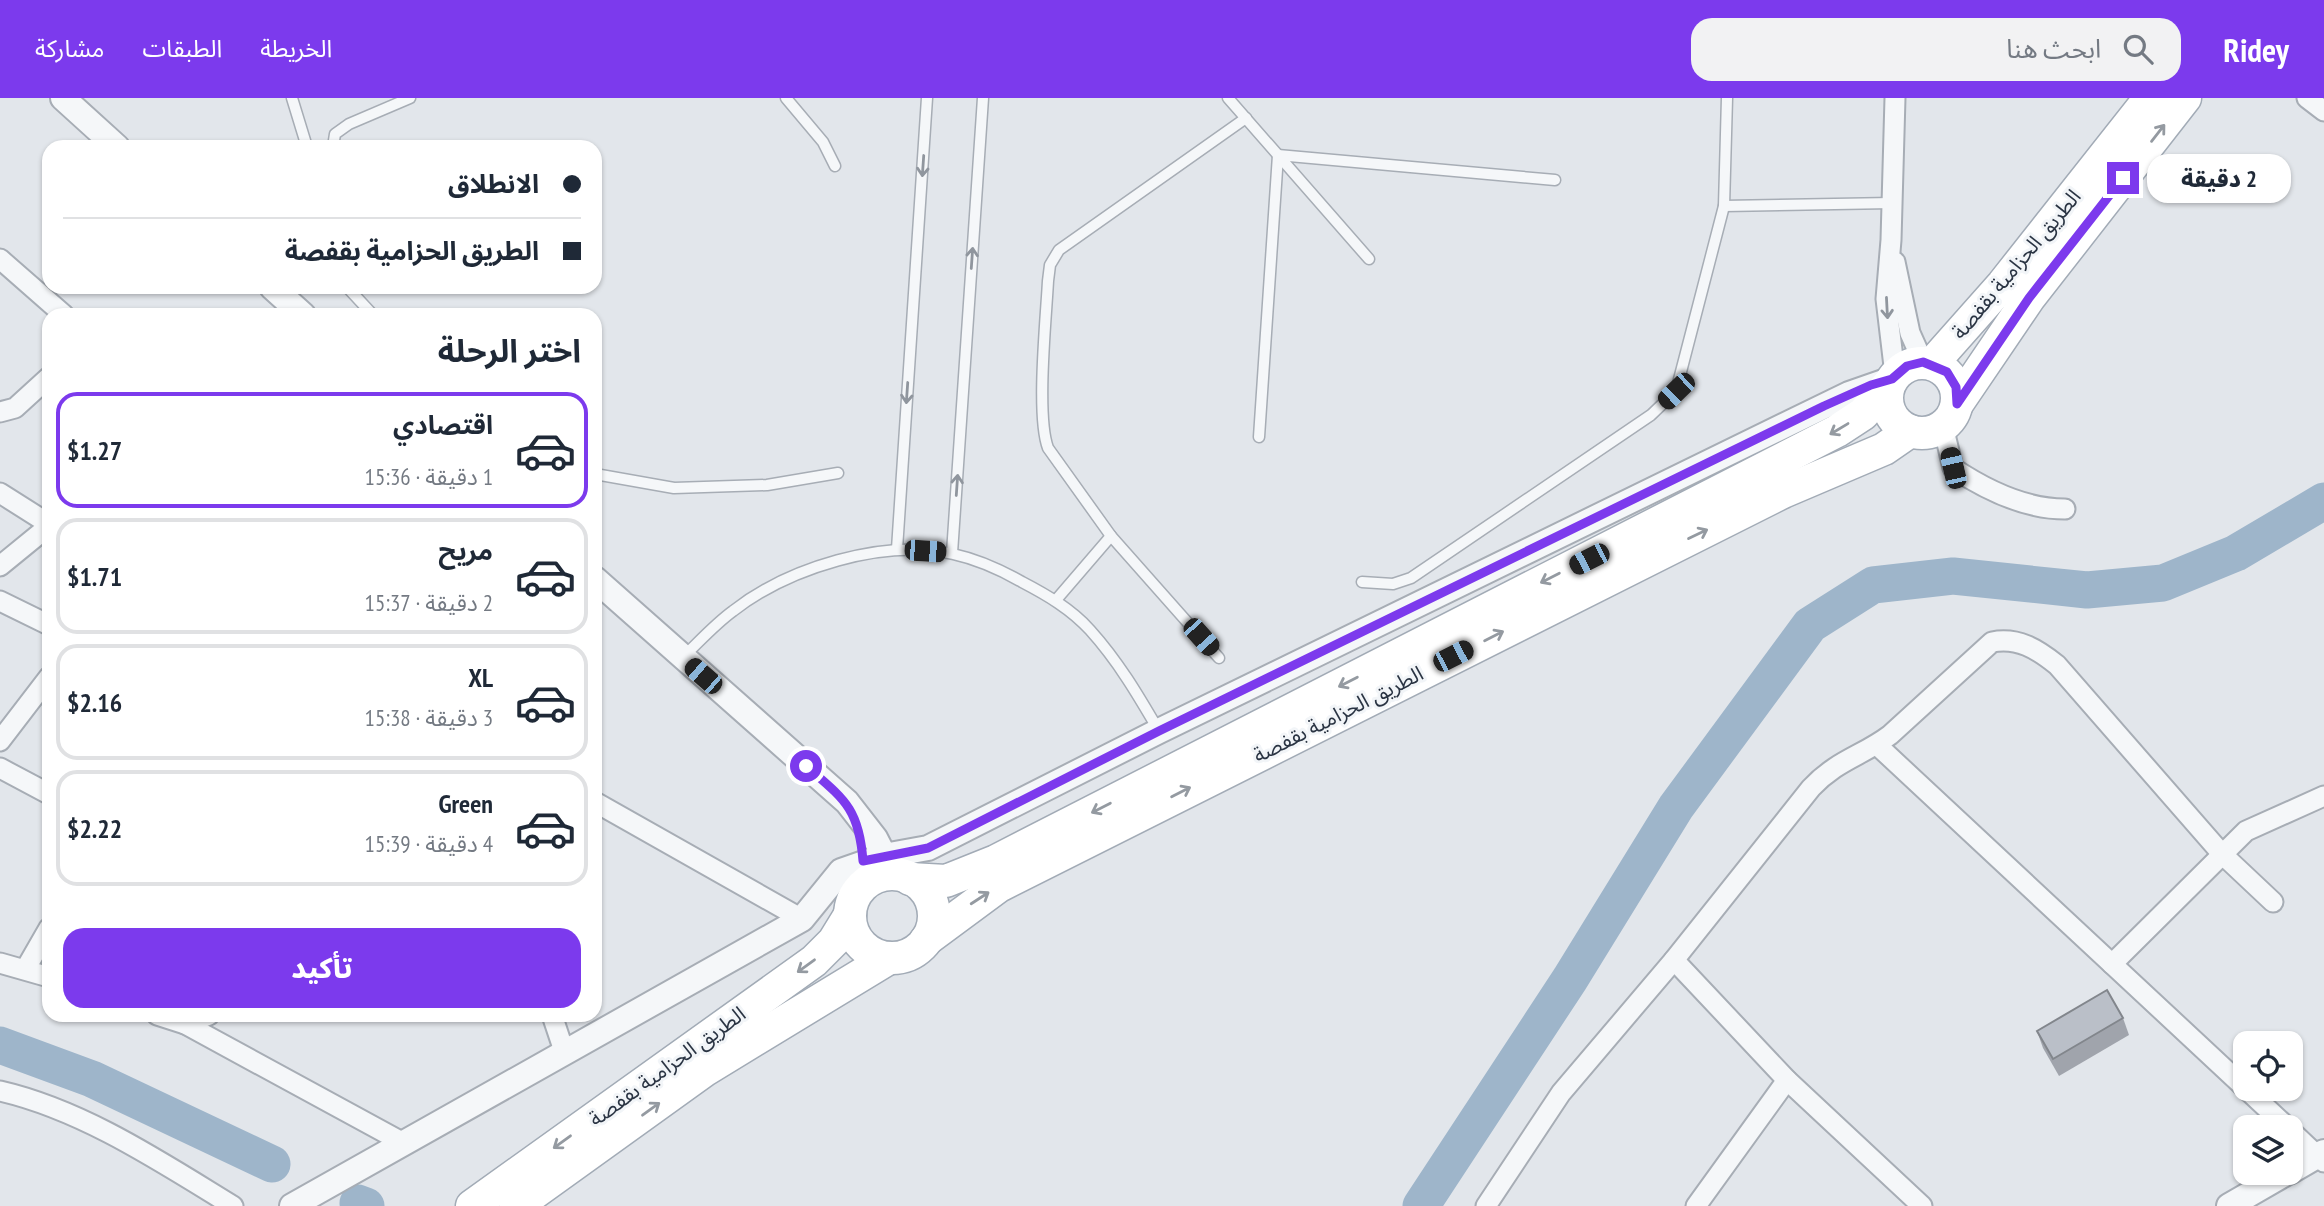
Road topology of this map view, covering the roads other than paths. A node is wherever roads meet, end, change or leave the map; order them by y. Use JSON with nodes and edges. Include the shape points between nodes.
{"nodes":[{"id":1,"x":62,"y":98,"type":"edge"},
{"id":2,"x":292,"y":98,"type":"edge"},
{"id":3,"x":410,"y":98,"type":"edge"},
{"id":4,"x":786,"y":98,"type":"edge"},
{"id":5,"x":927,"y":98,"type":"edge"},
{"id":6,"x":983,"y":98,"type":"edge"},
{"id":7,"x":1228,"y":98,"type":"edge"},
{"id":8,"x":1727,"y":98,"type":"edge"},
{"id":9,"x":1895,"y":98,"type":"edge"},
{"id":10,"x":2150,"y":98,"type":"edge"},
{"id":11,"x":2185,"y":98,"type":"edge"},
{"id":12,"x":2307,"y":98,"type":"edge"},
{"id":13,"x":2324,"y":111,"type":"edge"},
{"id":14,"x":1246,"y":118,"type":"junction"},
{"id":15,"x":109,"y":140,"type":"edge"},
{"id":16,"x":305,"y":140,"type":"edge"},
{"id":17,"x":334,"y":140,"type":"edge"},
{"id":18,"x":1278,"y":155,"type":"junction"},
{"id":19,"x":835,"y":166,"type":"dead end"},
{"id":20,"x":1555,"y":180,"type":"dead end"},
{"id":21,"x":1892,"y":203,"type":"junction"},
{"id":22,"x":1724,"y":206,"type":"junction"},
{"id":23,"x":1891,"y":240,"type":"junction"},
{"id":24,"x":0,"y":259,"type":"edge"},
{"id":25,"x":1369,"y":259,"type":"dead end"},
{"id":26,"x":280,"y":294,"type":"edge"},
{"id":27,"x":354,"y":294,"type":"edge"},
{"id":28,"x":56,"y":308,"type":"edge"},
{"id":29,"x":295,"y":308,"type":"edge"},
{"id":30,"x":366,"y":308,"type":"edge"},
{"id":31,"x":1927,"y":363,"type":"junction"},
{"id":32,"x":1892,"y":379,"type":"junction"},
{"id":33,"x":42,"y":383,"type":"edge"},
{"id":34,"x":0,"y":412,"type":"edge"},
{"id":35,"x":1950,"y":415,"type":"junction"},
{"id":36,"x":1910,"y":431,"type":"junction"},
{"id":37,"x":1259,"y":437,"type":"dead end"},
{"id":38,"x":838,"y":474,"type":"dead end"},
{"id":39,"x":602,"y":475,"type":"edge"},
{"id":40,"x":0,"y":493,"type":"edge"},
{"id":41,"x":2065,"y":509,"type":"dead end"},
{"id":42,"x":42,"y":520,"type":"edge"},
{"id":43,"x":42,"y":531,"type":"edge"},
{"id":44,"x":1111,"y":536,"type":"junction"},
{"id":45,"x":897,"y":549,"type":"junction"},
{"id":46,"x":952,"y":553,"type":"junction"},
{"id":47,"x":0,"y":566,"type":"edge"},
{"id":48,"x":1362,"y":582,"type":"dead end"},
{"id":49,"x":602,"y":585,"type":"edge"},
{"id":50,"x":1056,"y":600,"type":"junction"},
{"id":51,"x":0,"y":601,"type":"edge"},
{"id":52,"x":42,"y":622,"type":"edge"},
{"id":53,"x":682,"y":658,"type":"junction"},
{"id":54,"x":1219,"y":658,"type":"dead end"},
{"id":55,"x":42,"y":686,"type":"edge"},
{"id":56,"x":1159,"y":731,"type":"junction"},
{"id":57,"x":0,"y":741,"type":"edge"},
{"id":58,"x":1877,"y":745,"type":"junction"},
{"id":59,"x":0,"y":768,"type":"edge"},
{"id":60,"x":42,"y":790,"type":"edge"},
{"id":61,"x":2324,"y":796,"type":"edge"},
{"id":62,"x":602,"y":806,"type":"edge"},
{"id":63,"x":2222,"y":854,"type":"junction"},
{"id":64,"x":884,"y":871,"type":"junction"},
{"id":65,"x":2273,"y":902,"type":"dead end"},
{"id":66,"x":850,"y":915,"type":"junction"},
{"id":67,"x":802,"y":919,"type":"junction"},
{"id":68,"x":42,"y":940,"type":"edge"},
{"id":69,"x":926,"y":940,"type":"junction"},
{"id":70,"x":889,"y":957,"type":"junction"},
{"id":71,"x":1674,"y":960,"type":"junction"},
{"id":72,"x":0,"y":963,"type":"edge"},
{"id":73,"x":2112,"y":964,"type":"junction"},
{"id":74,"x":26,"y":968,"type":"junction"},
{"id":75,"x":42,"y":974,"type":"edge"},
{"id":76,"x":179,"y":1022,"type":"edge"},
{"id":77,"x":190,"y":1022,"type":"edge"},
{"id":78,"x":554,"y":1022,"type":"edge"},
{"id":79,"x":185,"y":1024,"type":"junction"},
{"id":80,"x":564,"y":1051,"type":"junction"},
{"id":81,"x":1787,"y":1080,"type":"junction"},
{"id":82,"x":0,"y":1091,"type":"edge"},
{"id":83,"x":2274,"y":1115,"type":"edge"},
{"id":84,"x":2303,"y":1141,"type":"edge"},
{"id":85,"x":402,"y":1142,"type":"junction"},
{"id":86,"x":2322,"y":1157,"type":"edge"},
{"id":87,"x":2303,"y":1166,"type":"edge"},
{"id":88,"x":2266,"y":1185,"type":"edge"},
{"id":89,"x":1698,"y":1205,"type":"edge"},
{"id":90,"x":233,"y":1206,"type":"edge"},
{"id":91,"x":292,"y":1206,"type":"edge"},
{"id":92,"x":472,"y":1206,"type":"edge"},
{"id":93,"x":516,"y":1206,"type":"edge"},
{"id":94,"x":1486,"y":1206,"type":"edge"},
{"id":95,"x":1922,"y":1206,"type":"edge"},
{"id":96,"x":2229,"y":1206,"type":"edge"}],
"edges":[{"from":1,"to":15,"type":"street"},
{"from":2,"to":16,"type":"lane"},
{"from":3,"to":17,"type":"lane","via":[[349,124]]},
{"from":4,"to":19,"type":"lane"},
{"from":5,"to":45,"type":"lane","one_way":true},
{"from":46,"to":6,"type":"lane","one_way":true},
{"from":7,"to":14,"type":"lane"},
{"from":8,"to":22,"type":"lane"},
{"from":9,"to":21,"type":"street"},
{"from":10,"to":31,"type":"main road","name":"الطريق الحزامية بقفصة","via":[[2003,284]]},
{"from":35,"to":11,"type":"main road","name":"الطريق الحزامية بقفصة","one_way":true,"via":[[2029,298]]},
{"from":12,"to":13,"type":"street"},
{"from":14,"to":18,"type":"lane"},
{"from":14,"to":44,"type":"lane","via":[[1059,250],[1050,265],[1044,437]]},
{"from":18,"to":20,"type":"lane"},
{"from":18,"to":25,"type":"lane"},
{"from":18,"to":37,"type":"lane"},
{"from":21,"to":22,"type":"lane"},
{"from":21,"to":23,"type":"street"},
{"from":22,"to":48,"type":"lane","via":[[1676,391],[1651,415],[1411,578],[1393,584]]},
{"from":23,"to":31,"type":"street","via":[[1910,333]]},
{"from":23,"to":32,"type":"street","one_way":true,"via":[[1886,299]]},
{"from":24,"to":28,"type":"street"},
{"from":26,"to":29,"type":"street"},
{"from":27,"to":30,"type":"lane"},
{"from":31,"to":32,"type":"main road","via":[[1907,366]]},
{"from":31,"to":35,"type":"main road","via":[[1952,379]]},
{"from":32,"to":36,"type":"main road","via":[[1887,403],[1890,412]]},
{"from":32,"to":56,"type":"street","via":[[1849,394]]},
{"from":32,"to":64,"type":"main road","name":"الطريق الحزامية بقفصة","one_way":true,"via":[[1863,414],[1838,431],[996,861],[946,881]]},
{"from":33,"to":34,"type":"street","via":[[15,408]]},
{"from":35,"to":36,"type":"main road","via":[[1927,433]]},
{"from":35,"to":41,"type":"street","via":[[1953,468],[1980,486],[2042,509]]},
{"from":69,"to":36,"type":"main road","name":"الطريق الحزامية بقفصة","one_way":true,"via":[[999,886],[1771,498],[1884,449]]},
{"from":38,"to":39,"type":"lane","via":[[767,485],[674,488]]},
{"from":40,"to":42,"type":"street"},
{"from":43,"to":47,"type":"street"},
{"from":44,"to":50,"type":"lane"},
{"from":44,"to":54,"type":"lane"},
{"from":45,"to":46,"type":"lane"},
{"from":45,"to":53,"type":"lane","via":[[844,558],[781,582],[733,610]]},
{"from":46,"to":50,"type":"lane","via":[[1003,572]]},
{"from":49,"to":53,"type":"street"},
{"from":50,"to":56,"type":"lane","via":[[1089,628],[1122,667]]},
{"from":51,"to":52,"type":"street"},
{"from":53,"to":64,"type":"street","via":[[847,802]]},
{"from":55,"to":57,"type":"street"},
{"from":56,"to":64,"type":"street"},
{"from":58,"to":63,"type":"street","via":[[1984,647],[2005,639],[2023,643],[2057,665]]},
{"from":58,"to":71,"type":"street","via":[[1833,766],[1811,788]]},
{"from":58,"to":73,"type":"street"},
{"from":59,"to":60,"type":"street"},
{"from":61,"to":63,"type":"street","via":[[2258,823]]},
{"from":62,"to":67,"type":"street"},
{"from":63,"to":65,"type":"street"},
{"from":63,"to":73,"type":"street"},
{"from":64,"to":66,"type":"main road","via":[[857,892]]},
{"from":64,"to":67,"type":"street","via":[[841,871]]},
{"from":64,"to":69,"type":"main road","via":[[928,895],[932,929]]},
{"from":66,"to":70,"type":"main road","via":[[863,947]]},
{"from":66,"to":92,"type":"main road","name":"الطريق الحزامية بقفصة","one_way":true,"via":[[814,961]]},
{"from":67,"to":80,"type":"street"},
{"from":68,"to":74,"type":"street"},
{"from":69,"to":70,"type":"main road","via":[[908,955]]},
{"from":93,"to":70,"type":"main road","name":"الطريق الحزامية بقفصة","one_way":true,"via":[[705,1070]]},
{"from":71,"to":81,"type":"street"},
{"from":71,"to":94,"type":"street","via":[[1561,1093]]},
{"from":72,"to":74,"type":"street"},
{"from":73,"to":83,"type":"street"},
{"from":74,"to":75,"type":"street"},
{"from":76,"to":79,"type":"street"},
{"from":77,"to":79,"type":"street"},
{"from":78,"to":80,"type":"street"},
{"from":79,"to":85,"type":"street"},
{"from":80,"to":85,"type":"street"},
{"from":81,"to":89,"type":"street"},
{"from":81,"to":95,"type":"street"},
{"from":82,"to":90,"type":"street","via":[[116,1138]]},
{"from":84,"to":86,"type":"street"},
{"from":85,"to":91,"type":"street"},
{"from":86,"to":87,"type":"street"},
{"from":88,"to":96,"type":"street"}]}
